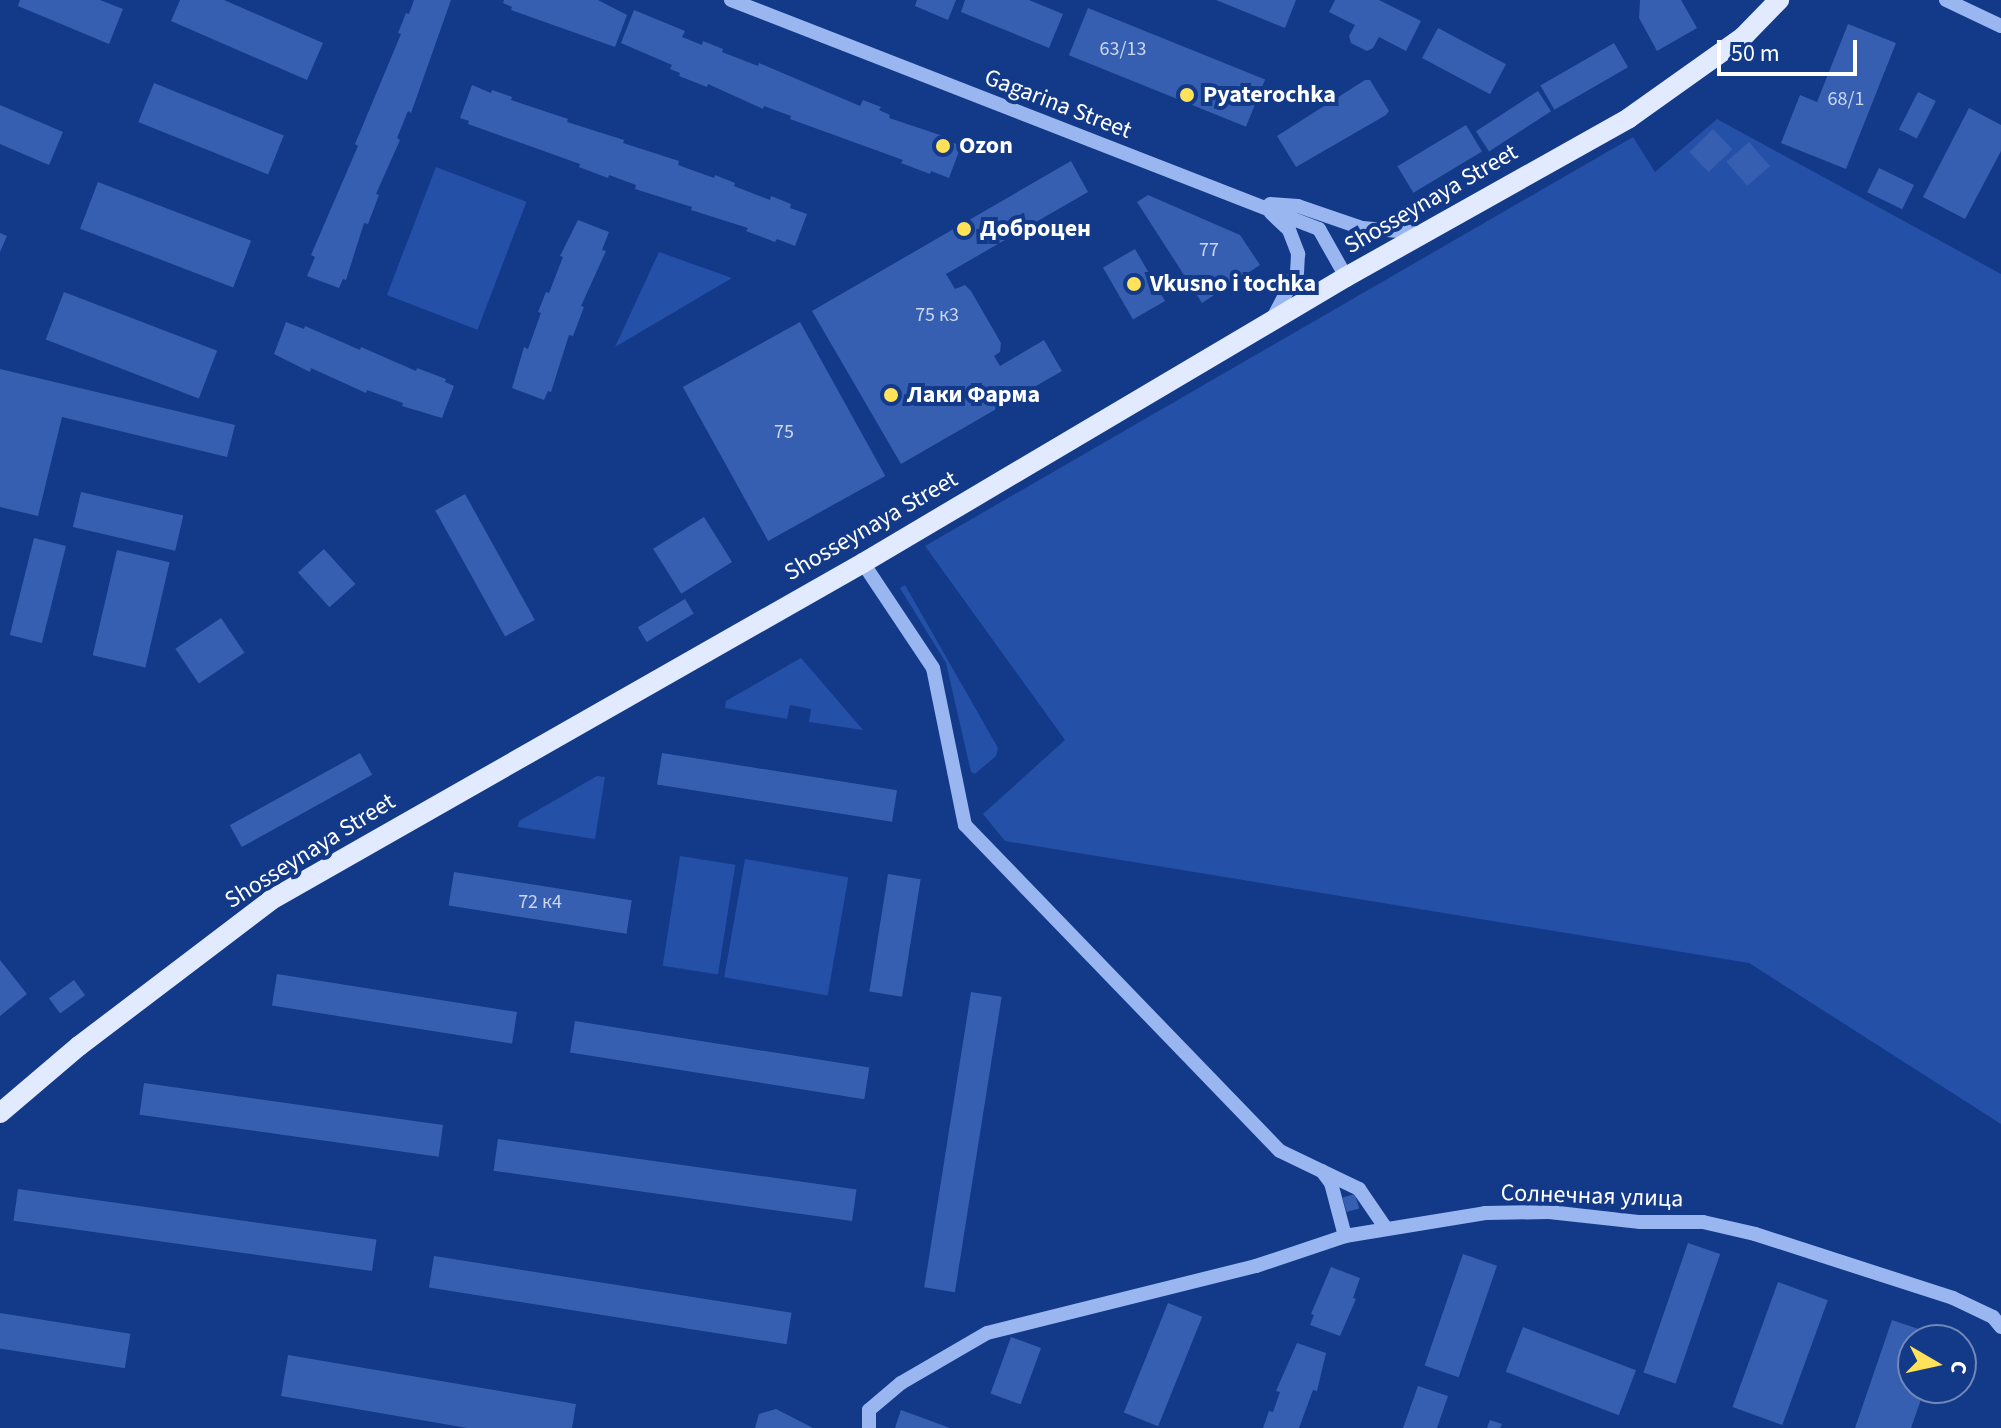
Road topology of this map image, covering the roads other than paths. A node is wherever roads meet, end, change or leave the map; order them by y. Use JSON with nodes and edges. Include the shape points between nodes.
{"nodes":[{"id":1,"x":731,"y":0,"type":"edge"},
{"id":2,"x":1779,"y":0,"type":"edge"},
{"id":3,"x":1946,"y":0,"type":"edge"},
{"id":4,"x":2001,"y":26,"type":"edge"},
{"id":5,"x":1258,"y":203,"type":"junction"},
{"id":6,"x":1424,"y":233,"type":"junction"},
{"id":7,"x":1346,"y":277,"type":"junction"},
{"id":8,"x":1272,"y":320,"type":"junction"},
{"id":9,"x":863,"y":563,"type":"junction"},
{"id":10,"x":0,"y":1113,"type":"edge"},
{"id":11,"x":1322,"y":1171,"type":"junction"},
{"id":12,"x":1385,"y":1227,"type":"junction"},
{"id":13,"x":1345,"y":1236,"type":"junction"},
{"id":14,"x":2001,"y":1327,"type":"edge"},
{"id":15,"x":869,"y":1428,"type":"edge"}],
"edges":[{"from":1,"to":5,"type":"street","name":"Gagarina Street"},
{"from":2,"to":6,"type":"main road","name":"Shosseynaya Street","via":[[1743,37],[1665,95]]},
{"from":3,"to":4,"type":"street"},
{"from":5,"to":6,"type":"street","via":[[1298,206],[1362,228]]},
{"from":5,"to":7,"type":"street","name":"Gagarina Street","via":[[1319,229]]},
{"from":5,"to":8,"type":"street","via":[[1289,230],[1298,254],[1297,272]]},
{"from":6,"to":7,"type":"main road","name":"Shosseynaya Street"},
{"from":7,"to":8,"type":"main road","name":"Shosseynaya Street"},
{"from":8,"to":9,"type":"main road","name":"Shosseynaya Street"},
{"from":9,"to":10,"type":"main road","name":"Shosseynaya Street","via":[[271,900]]},
{"from":9,"to":11,"type":"street","via":[[933,668],[965,825],[1280,1151]]},
{"from":11,"to":12,"type":"street","via":[[1359,1189]]},
{"from":11,"to":13,"type":"street","via":[[1331,1183]]},
{"from":12,"to":13,"type":"street","name":"Солнечная улица"},
{"from":12,"to":14,"type":"street","name":"Солнечная улица","via":[[1485,1213],[1703,1222],[1953,1298],[1993,1317]]},
{"from":13,"to":15,"type":"street","name":"Солнечная улица","via":[[1256,1266],[987,1333],[901,1383],[869,1410]]}]}
